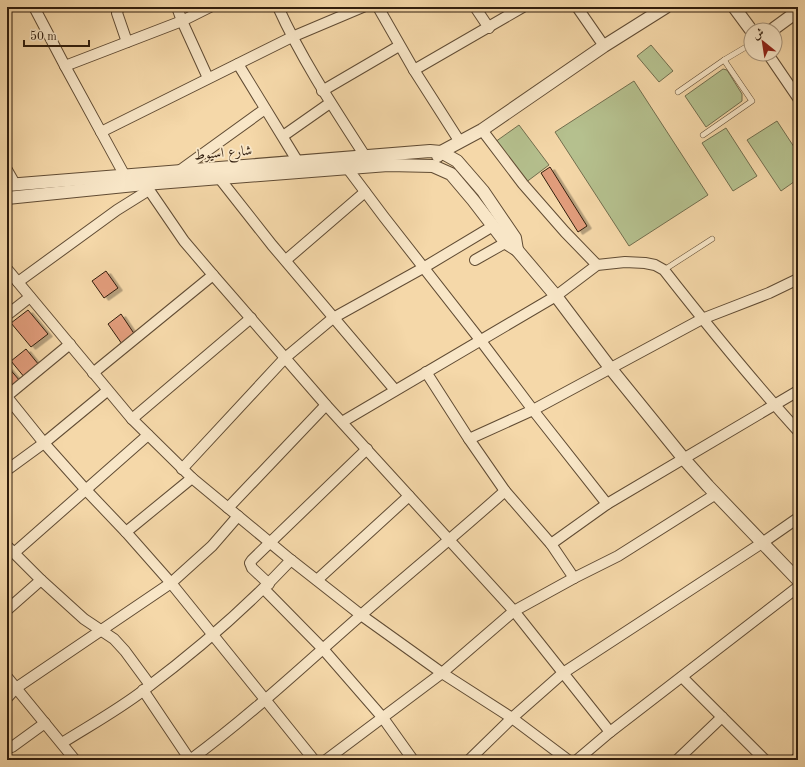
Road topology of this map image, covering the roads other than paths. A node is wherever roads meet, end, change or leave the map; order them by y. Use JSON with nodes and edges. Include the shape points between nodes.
{"nodes":[{"id":1,"x":34,"y":7,"type":"edge"},
{"id":2,"x":119,"y":7,"type":"edge"},
{"id":3,"x":177,"y":7,"type":"edge"},
{"id":4,"x":210,"y":7,"type":"edge"},
{"id":5,"x":278,"y":7,"type":"edge"},
{"id":6,"x":363,"y":7,"type":"edge"},
{"id":7,"x":378,"y":7,"type":"edge"},
{"id":8,"x":475,"y":7,"type":"edge"},
{"id":9,"x":522,"y":7,"type":"edge"},
{"id":10,"x":577,"y":7,"type":"edge"},
{"id":11,"x":666,"y":7,"type":"edge"},
{"id":12,"x":734,"y":7,"type":"edge"},
{"id":13,"x":798,"y":11,"type":"edge"},
{"id":14,"x":182,"y":21,"type":"junction"},
{"id":15,"x":745,"y":22,"type":"edge"},
{"id":16,"x":783,"y":22,"type":"edge"},
{"id":17,"x":489,"y":28,"type":"junction"},
{"id":18,"x":292,"y":37,"type":"junction"},
{"id":19,"x":127,"y":42,"type":"junction"},
{"id":20,"x":399,"y":46,"type":"junction"},
{"id":21,"x":604,"y":46,"type":"junction"},
{"id":22,"x":743,"y":49,"type":"edge"},
{"id":23,"x":724,"y":60,"type":"junction"},
{"id":24,"x":774,"y":62,"type":"edge"},
{"id":25,"x":238,"y":64,"type":"junction"},
{"id":26,"x":65,"y":66,"type":"junction"},
{"id":27,"x":414,"y":70,"type":"junction"},
{"id":28,"x":208,"y":78,"type":"junction"},
{"id":29,"x":322,"y":91,"type":"junction"},
{"id":30,"x":678,"y":92,"type":"dead end"},
{"id":31,"x":797,"y":96,"type":"edge"},
{"id":32,"x":330,"y":103,"type":"junction"},
{"id":33,"x":265,"y":109,"type":"junction"},
{"id":34,"x":482,"y":130,"type":"junction"},
{"id":35,"x":101,"y":132,"type":"junction"},
{"id":36,"x":703,"y":135,"type":"dead end"},
{"id":37,"x":283,"y":136,"type":"junction"},
{"id":38,"x":457,"y":144,"type":"junction"},
{"id":39,"x":441,"y":152,"type":"junction"},
{"id":40,"x":365,"y":156,"type":"junction"},
{"id":41,"x":457,"y":161,"type":"junction"},
{"id":42,"x":298,"y":162,"type":"junction"},
{"id":43,"x":433,"y":166,"type":"junction"},
{"id":44,"x":348,"y":169,"type":"junction"},
{"id":45,"x":7,"y":170,"type":"edge"},
{"id":46,"x":179,"y":171,"type":"junction"},
{"id":47,"x":451,"y":174,"type":"junction"},
{"id":48,"x":125,"y":176,"type":"junction"},
{"id":49,"x":220,"y":179,"type":"junction"},
{"id":50,"x":11,"y":185,"type":"edge"},
{"id":51,"x":147,"y":187,"type":"junction"},
{"id":52,"x":365,"y":192,"type":"junction"},
{"id":53,"x":7,"y":198,"type":"edge"},
{"id":54,"x":493,"y":226,"type":"junction"},
{"id":55,"x":712,"y":239,"type":"dead end"},
{"id":56,"x":510,"y":240,"type":"junction"},
{"id":57,"x":286,"y":260,"type":"junction"},
{"id":58,"x":475,"y":260,"type":"dead end"},
{"id":59,"x":596,"y":265,"type":"junction"},
{"id":60,"x":423,"y":268,"type":"junction"},
{"id":61,"x":7,"y":269,"type":"edge"},
{"id":62,"x":664,"y":270,"type":"junction"},
{"id":63,"x":213,"y":275,"type":"junction"},
{"id":64,"x":798,"y":279,"type":"edge"},
{"id":65,"x":18,"y":282,"type":"junction"},
{"id":66,"x":556,"y":296,"type":"junction"},
{"id":67,"x":30,"y":297,"type":"junction"},
{"id":68,"x":7,"y":316,"type":"edge"},
{"id":69,"x":251,"y":318,"type":"junction"},
{"id":70,"x":334,"y":318,"type":"junction"},
{"id":71,"x":702,"y":319,"type":"junction"},
{"id":72,"x":481,"y":341,"type":"junction"},
{"id":73,"x":70,"y":344,"type":"junction"},
{"id":74,"x":285,"y":358,"type":"junction"},
{"id":75,"x":611,"y":369,"type":"junction"},
{"id":76,"x":426,"y":372,"type":"junction"},
{"id":77,"x":93,"y":373,"type":"junction"},
{"id":78,"x":395,"y":390,"type":"junction"},
{"id":79,"x":107,"y":391,"type":"junction"},
{"id":80,"x":798,"y":391,"type":"edge"},
{"id":81,"x":7,"y":397,"type":"edge"},
{"id":82,"x":326,"y":405,"type":"junction"},
{"id":83,"x":774,"y":405,"type":"junction"},
{"id":84,"x":532,"y":410,"type":"junction"},
{"id":85,"x":132,"y":419,"type":"junction"},
{"id":86,"x":342,"y":422,"type":"junction"},
{"id":87,"x":798,"y":431,"type":"edge"},
{"id":88,"x":148,"y":435,"type":"junction"},
{"id":89,"x":469,"y":439,"type":"junction"},
{"id":90,"x":44,"y":443,"type":"junction"},
{"id":91,"x":367,"y":449,"type":"junction"},
{"id":92,"x":684,"y":459,"type":"junction"},
{"id":93,"x":182,"y":468,"type":"junction"},
{"id":94,"x":7,"y":470,"type":"edge"},
{"id":95,"x":192,"y":478,"type":"junction"},
{"id":96,"x":86,"y":490,"type":"junction"},
{"id":97,"x":505,"y":492,"type":"junction"},
{"id":98,"x":716,"y":494,"type":"junction"},
{"id":99,"x":410,"y":496,"type":"junction"},
{"id":100,"x":607,"y":504,"type":"junction"},
{"id":101,"x":228,"y":508,"type":"junction"},
{"id":102,"x":238,"y":516,"type":"junction"},
{"id":103,"x":798,"y":518,"type":"edge"},
{"id":104,"x":126,"y":532,"type":"junction"},
{"id":105,"x":449,"y":541,"type":"junction"},
{"id":106,"x":271,"y":542,"type":"junction"},
{"id":107,"x":551,"y":544,"type":"junction"},
{"id":108,"x":762,"y":544,"type":"junction"},
{"id":109,"x":10,"y":549,"type":"edge"},
{"id":110,"x":292,"y":560,"type":"junction"},
{"id":111,"x":574,"y":578,"type":"junction"},
{"id":112,"x":41,"y":580,"type":"junction"},
{"id":113,"x":317,"y":580,"type":"junction"},
{"id":114,"x":798,"y":580,"type":"edge"},
{"id":115,"x":170,"y":583,"type":"junction"},
{"id":116,"x":266,"y":586,"type":"junction"},
{"id":117,"x":798,"y":587,"type":"edge"},
{"id":118,"x":7,"y":610,"type":"edge"},
{"id":119,"x":514,"y":611,"type":"junction"},
{"id":120,"x":361,"y":615,"type":"junction"},
{"id":121,"x":101,"y":630,"type":"junction"},
{"id":122,"x":214,"y":635,"type":"junction"},
{"id":123,"x":323,"y":649,"type":"junction"},
{"id":124,"x":442,"y":673,"type":"junction"},
{"id":125,"x":563,"y":673,"type":"junction"},
{"id":126,"x":7,"y":677,"type":"edge"},
{"id":127,"x":682,"y":677,"type":"junction"},
{"id":128,"x":16,"y":688,"type":"junction"},
{"id":129,"x":147,"y":688,"type":"junction"},
{"id":130,"x":7,"y":698,"type":"edge"},
{"id":131,"x":266,"y":700,"type":"junction"},
{"id":132,"x":722,"y":717,"type":"junction"},
{"id":133,"x":383,"y":718,"type":"junction"},
{"id":134,"x":512,"y":718,"type":"junction"},
{"id":135,"x":45,"y":723,"type":"junction"},
{"id":136,"x":610,"y":732,"type":"junction"},
{"id":137,"x":62,"y":743,"type":"junction"},
{"id":138,"x":12,"y":747,"type":"dead end"},
{"id":139,"x":798,"y":757,"type":"edge"},
{"id":140,"x":74,"y":760,"type":"edge"},
{"id":141,"x":190,"y":760,"type":"edge"},
{"id":142,"x":314,"y":760,"type":"edge"},
{"id":143,"x":326,"y":760,"type":"edge"},
{"id":144,"x":413,"y":760,"type":"edge"},
{"id":145,"x":469,"y":760,"type":"edge"},
{"id":146,"x":568,"y":760,"type":"edge"},
{"id":147,"x":577,"y":760,"type":"edge"},
{"id":148,"x":677,"y":760,"type":"edge"},
{"id":149,"x":765,"y":760,"type":"edge"},
{"id":150,"x":795,"y":760,"type":"edge"}],
"edges":[{"from":1,"to":26,"type":"street"},
{"from":2,"to":19,"type":"street","via":[[117,13]]},
{"from":3,"to":14,"type":"street"},
{"from":4,"to":14,"type":"street"},
{"from":5,"to":18,"type":"street"},
{"from":6,"to":18,"type":"street"},
{"from":7,"to":20,"type":"street"},
{"from":8,"to":17,"type":"street"},
{"from":9,"to":17,"type":"street"},
{"from":10,"to":21,"type":"street"},
{"from":11,"to":21,"type":"street"},
{"from":12,"to":15,"type":"street"},
{"from":13,"to":16,"type":"street"},
{"from":14,"to":19,"type":"street"},
{"from":14,"to":28,"type":"street"},
{"from":17,"to":27,"type":"street"},
{"from":18,"to":25,"type":"street"},
{"from":18,"to":29,"type":"street"},
{"from":19,"to":26,"type":"street"},
{"from":20,"to":27,"type":"street"},
{"from":20,"to":29,"type":"street"},
{"from":21,"to":34,"type":"street"},
{"from":22,"to":23,"type":"lane"},
{"from":23,"to":30,"type":"lane"},
{"from":23,"to":36,"type":"lane","via":[[752,101]]},
{"from":24,"to":31,"type":"street"},
{"from":25,"to":28,"type":"street"},
{"from":25,"to":33,"type":"street"},
{"from":26,"to":35,"type":"street"},
{"from":27,"to":38,"type":"street"},
{"from":28,"to":35,"type":"street"},
{"from":29,"to":32,"type":"street"},
{"from":32,"to":37,"type":"street"},
{"from":32,"to":40,"type":"street"},
{"from":33,"to":37,"type":"street"},
{"from":33,"to":46,"type":"street"},
{"from":34,"to":38,"type":"street"},
{"from":34,"to":59,"type":"street","via":[[523,184]]},
{"from":35,"to":48,"type":"street"},
{"from":37,"to":42,"type":"street"},
{"from":38,"to":39,"type":"street"},
{"from":38,"to":41,"type":"street"},
{"from":39,"to":40,"type":"street","name":"شارع اسيوط"},
{"from":39,"to":41,"type":"street"},
{"from":39,"to":43,"type":"street"},
{"from":40,"to":42,"type":"street","name":"شارع اسيوط"},
{"from":41,"to":47,"type":"street"},
{"from":41,"to":56,"type":"street","via":[[483,191]]},
{"from":42,"to":46,"type":"street","name":"شارع اسيوط"},
{"from":43,"to":44,"type":"street","name":"شارع اسيوط","via":[[388,165]]},
{"from":43,"to":47,"type":"street"},
{"from":44,"to":49,"type":"street","name":"شارع اسيوط"},
{"from":44,"to":52,"type":"street"},
{"from":45,"to":50,"type":"street"},
{"from":46,"to":48,"type":"street","name":"شارع اسيوط"},
{"from":47,"to":54,"type":"street"},
{"from":48,"to":50,"type":"street","name":"شارع اسيوط"},
{"from":49,"to":51,"type":"street","name":"شارع اسيوط"},
{"from":49,"to":57,"type":"street"},
{"from":51,"to":53,"type":"street","name":"شارع اسيوط"},
{"from":51,"to":63,"type":"street","via":[[184,241]]},
{"from":51,"to":65,"type":"street"},
{"from":52,"to":57,"type":"street"},
{"from":52,"to":60,"type":"street"},
{"from":54,"to":56,"type":"street"},
{"from":54,"to":60,"type":"street"},
{"from":55,"to":62,"type":"lane"},
{"from":56,"to":58,"type":"street"},
{"from":56,"to":66,"type":"street"},
{"from":57,"to":70,"type":"street"},
{"from":59,"to":62,"type":"street","via":[[625,262],[650,264]]},
{"from":59,"to":66,"type":"street"},
{"from":60,"to":70,"type":"street"},
{"from":60,"to":72,"type":"street"},
{"from":61,"to":65,"type":"street"},
{"from":62,"to":71,"type":"street"},
{"from":63,"to":69,"type":"street"},
{"from":63,"to":77,"type":"street"},
{"from":64,"to":71,"type":"street"},
{"from":65,"to":67,"type":"street"},
{"from":66,"to":72,"type":"street"},
{"from":66,"to":75,"type":"street"},
{"from":67,"to":68,"type":"street"},
{"from":67,"to":73,"type":"street"},
{"from":69,"to":74,"type":"street"},
{"from":69,"to":85,"type":"street"},
{"from":70,"to":74,"type":"street"},
{"from":70,"to":78,"type":"street"},
{"from":71,"to":75,"type":"street"},
{"from":71,"to":83,"type":"street"},
{"from":72,"to":76,"type":"street"},
{"from":72,"to":84,"type":"street"},
{"from":73,"to":77,"type":"street"},
{"from":73,"to":81,"type":"street"},
{"from":74,"to":82,"type":"street"},
{"from":74,"to":93,"type":"street"},
{"from":75,"to":84,"type":"street"},
{"from":75,"to":92,"type":"street"},
{"from":76,"to":78,"type":"street"},
{"from":76,"to":89,"type":"street"},
{"from":77,"to":79,"type":"street"},
{"from":78,"to":86,"type":"street"},
{"from":79,"to":85,"type":"street"},
{"from":79,"to":90,"type":"street"},
{"from":80,"to":83,"type":"street"},
{"from":81,"to":90,"type":"street"},
{"from":82,"to":86,"type":"street"},
{"from":82,"to":101,"type":"street"},
{"from":83,"to":87,"type":"street"},
{"from":83,"to":92,"type":"street"},
{"from":84,"to":89,"type":"street"},
{"from":84,"to":100,"type":"street"},
{"from":85,"to":88,"type":"street"},
{"from":86,"to":91,"type":"street"},
{"from":88,"to":93,"type":"street"},
{"from":88,"to":96,"type":"street"},
{"from":89,"to":97,"type":"street"},
{"from":90,"to":94,"type":"street"},
{"from":90,"to":96,"type":"street"},
{"from":91,"to":99,"type":"street"},
{"from":91,"to":106,"type":"street"},
{"from":92,"to":98,"type":"street"},
{"from":92,"to":100,"type":"street"},
{"from":93,"to":95,"type":"street"},
{"from":95,"to":101,"type":"street"},
{"from":95,"to":104,"type":"street"},
{"from":96,"to":104,"type":"street"},
{"from":96,"to":109,"type":"street"},
{"from":97,"to":105,"type":"street"},
{"from":97,"to":107,"type":"street"},
{"from":98,"to":108,"type":"street"},
{"from":98,"to":111,"type":"street","via":[[618,556]]},
{"from":99,"to":105,"type":"street"},
{"from":99,"to":113,"type":"street"},
{"from":100,"to":107,"type":"street"},
{"from":101,"to":102,"type":"street"},
{"from":102,"to":106,"type":"street"},
{"from":102,"to":115,"type":"street","via":[[212,546]]},
{"from":103,"to":108,"type":"street"},
{"from":104,"to":115,"type":"street"},
{"from":105,"to":119,"type":"street"},
{"from":105,"to":120,"type":"street"},
{"from":106,"to":110,"type":"street"},
{"from":106,"to":116,"type":"street","via":[[250,563]]},
{"from":107,"to":111,"type":"street"},
{"from":108,"to":114,"type":"street"},
{"from":108,"to":125,"type":"street"},
{"from":109,"to":112,"type":"street"},
{"from":110,"to":113,"type":"street"},
{"from":110,"to":116,"type":"street"},
{"from":111,"to":119,"type":"street"},
{"from":112,"to":118,"type":"street"},
{"from":112,"to":121,"type":"street","via":[[84,619]]},
{"from":113,"to":120,"type":"street"},
{"from":115,"to":121,"type":"street"},
{"from":115,"to":122,"type":"street"},
{"from":116,"to":122,"type":"street"},
{"from":116,"to":123,"type":"street"},
{"from":117,"to":127,"type":"street"},
{"from":119,"to":124,"type":"street"},
{"from":119,"to":125,"type":"street"},
{"from":120,"to":123,"type":"street"},
{"from":120,"to":124,"type":"street"},
{"from":121,"to":128,"type":"street"},
{"from":121,"to":129,"type":"street","via":[[120,645]]},
{"from":122,"to":129,"type":"street"},
{"from":122,"to":131,"type":"street"},
{"from":123,"to":131,"type":"street"},
{"from":123,"to":133,"type":"street"},
{"from":124,"to":133,"type":"street"},
{"from":124,"to":134,"type":"street"},
{"from":125,"to":134,"type":"street"},
{"from":125,"to":136,"type":"street"},
{"from":126,"to":128,"type":"street"},
{"from":127,"to":132,"type":"street"},
{"from":127,"to":136,"type":"street"},
{"from":128,"to":130,"type":"street"},
{"from":128,"to":135,"type":"street"},
{"from":129,"to":137,"type":"street"},
{"from":129,"to":141,"type":"street"},
{"from":131,"to":141,"type":"street"},
{"from":131,"to":142,"type":"street"},
{"from":132,"to":148,"type":"street"},
{"from":132,"to":149,"type":"street"},
{"from":133,"to":143,"type":"street"},
{"from":133,"to":144,"type":"street"},
{"from":134,"to":145,"type":"street"},
{"from":134,"to":146,"type":"street"},
{"from":135,"to":137,"type":"street"},
{"from":135,"to":138,"type":"street"},
{"from":136,"to":147,"type":"street"},
{"from":137,"to":140,"type":"street"},
{"from":139,"to":150,"type":"street"}]}
